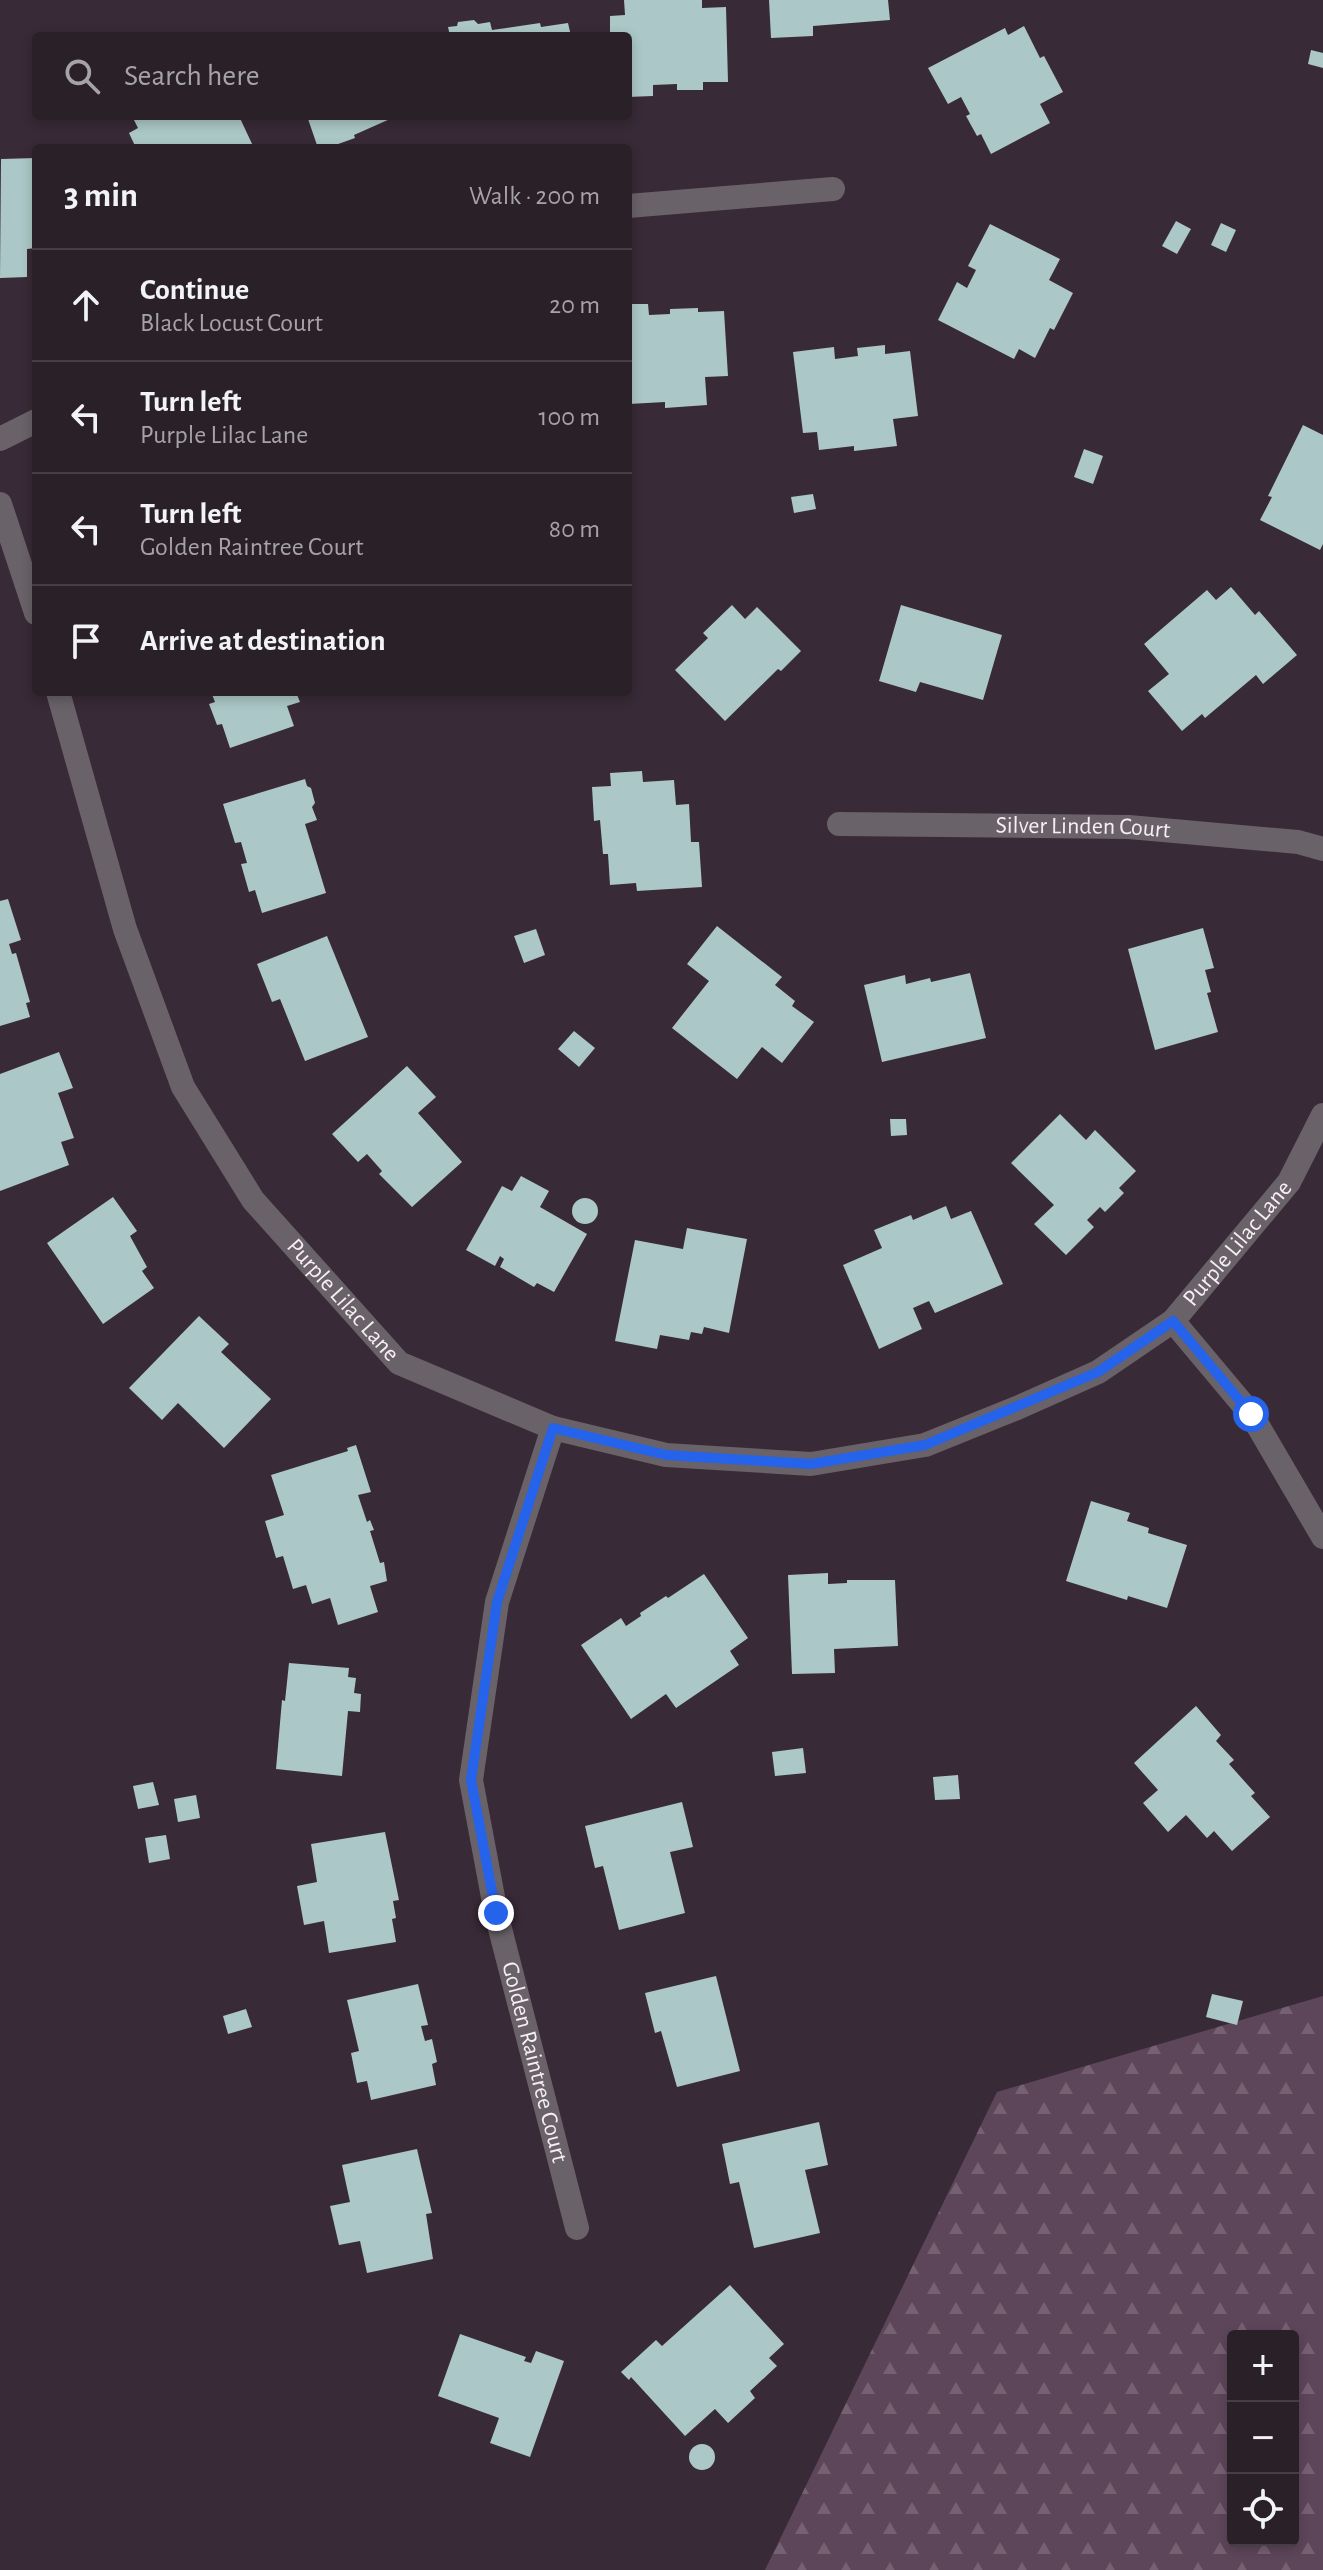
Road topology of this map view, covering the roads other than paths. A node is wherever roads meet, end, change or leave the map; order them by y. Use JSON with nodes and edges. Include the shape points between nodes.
{"nodes":[{"id":1,"x":833,"y":189,"type":"dead end"},
{"id":2,"x":632,"y":206,"type":"edge"},
{"id":3,"x":32,"y":423,"type":"edge"},
{"id":4,"x":0,"y":439,"type":"edge"},
{"id":5,"x":0,"y":504,"type":"edge"},
{"id":6,"x":32,"y":601,"type":"edge"},
{"id":7,"x":59,"y":696,"type":"edge"},
{"id":8,"x":839,"y":824,"type":"dead end"},
{"id":9,"x":1323,"y":849,"type":"edge"},
{"id":10,"x":1323,"y":1115,"type":"edge"},
{"id":11,"x":1173,"y":1321,"type":"junction"},
{"id":12,"x":553,"y":1428,"type":"junction"},
{"id":13,"x":1323,"y":1537,"type":"edge"},
{"id":14,"x":577,"y":2228,"type":"dead end"}],
"edges":[{"from":1,"to":2,"type":"street"},
{"from":3,"to":4,"type":"street"},
{"from":5,"to":6,"type":"street"},
{"from":7,"to":12,"type":"street","name":"Purple Lilac Lane","via":[[125,929],[183,1087],[253,1200],[399,1363]]},
{"from":8,"to":9,"type":"street","name":"Silver Linden Court","via":[[1129,827],[1298,842]]},
{"from":10,"to":11,"type":"street","name":"Purple Lilac Lane","via":[[1289,1182]]},
{"from":11,"to":12,"type":"street","name":"Purple Lilac Lane","via":[[1098,1372],[925,1445],[811,1464],[666,1455]]},
{"from":11,"to":13,"type":"street","via":[[1251,1414]]},
{"from":12,"to":14,"type":"street","name":"Golden Raintree Court","via":[[497,1602],[471,1780],[496,1913]]}]}
